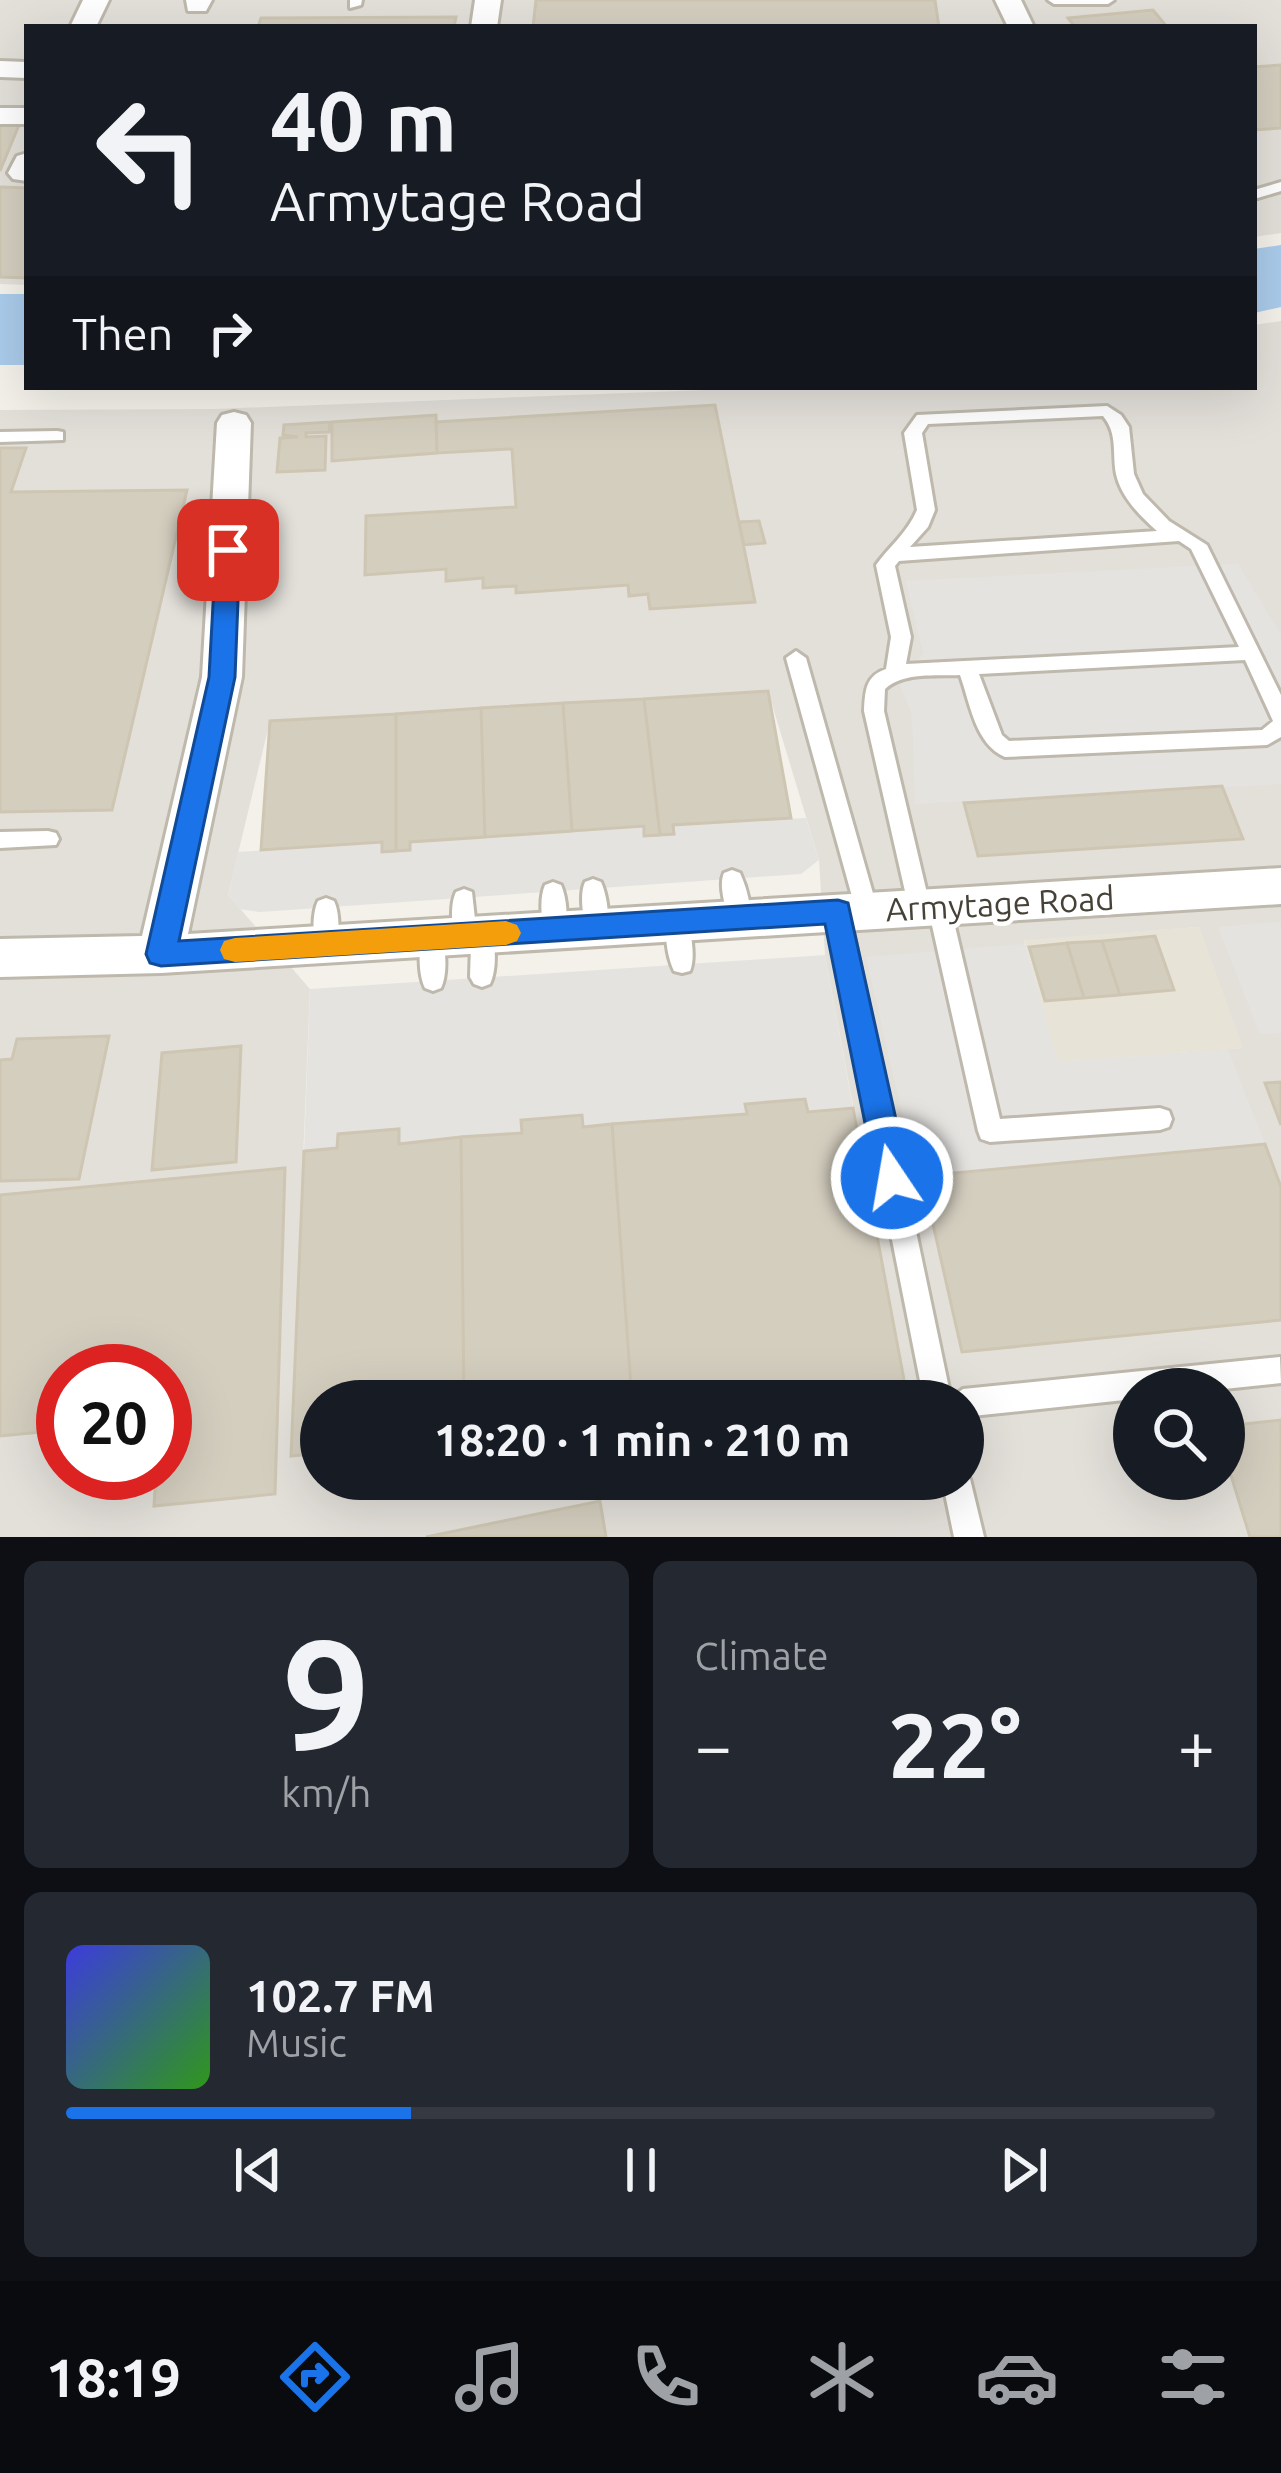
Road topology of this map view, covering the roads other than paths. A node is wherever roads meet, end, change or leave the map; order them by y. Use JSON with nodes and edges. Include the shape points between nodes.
{"nodes":[{"id":1,"x":1054,"y":0,"type":"edge"},
{"id":2,"x":1108,"y":0,"type":"edge"},
{"id":3,"x":234,"y":423,"type":"dead end"},
{"id":4,"x":57,"y":436,"type":"dead end"},
{"id":5,"x":0,"y":437,"type":"edge"},
{"id":6,"x":1176,"y":535,"type":"junction"},
{"id":7,"x":890,"y":555,"type":"junction"},
{"id":8,"x":1252,"y":653,"type":"junction"},
{"id":9,"x":796,"y":658,"type":"dead end"},
{"id":10,"x":968,"y":667,"type":"junction"},
{"id":11,"x":895,"y":673,"type":"junction"},
{"id":12,"x":1281,"y":716,"type":"edge"},
{"id":13,"x":1281,"y":726,"type":"edge"},
{"id":14,"x":48,"y":839,"type":"dead end"},
{"id":15,"x":0,"y":840,"type":"edge"},
{"id":16,"x":1281,"y":886,"type":"edge"},
{"id":17,"x":930,"y":909,"type":"junction"},
{"id":18,"x":852,"y":911,"type":"junction"},
{"id":19,"x":161,"y":954,"type":"junction"},
{"id":20,"x":0,"y":958,"type":"edge"},
{"id":21,"x":1160,"y":1119,"type":"dead end"},
{"id":22,"x":1280,"y":1370,"type":"edge"},
{"id":23,"x":934,"y":1380,"type":"edge"},
{"id":24,"x":984,"y":1400,"type":"edge"},
{"id":25,"x":961,"y":1500,"type":"edge"},
{"id":26,"x":969,"y":1537,"type":"edge"}],
"edges":[{"from":1,"to":2,"type":"lane"},
{"from":3,"to":19,"type":"street","via":[[222,677]]},
{"from":4,"to":5,"type":"lane"},
{"from":6,"to":7,"type":"lane"},
{"from":6,"to":7,"type":"lane","via":[[1129,485],[1124,431],[1107,411],[942,416],[915,427],[926,511]]},
{"from":6,"to":8,"type":"lane","via":[[1198,545]]},
{"from":7,"to":11,"type":"lane","via":[[885,565],[902,638]]},
{"from":8,"to":10,"type":"lane"},
{"from":8,"to":12,"type":"lane"},
{"from":9,"to":18,"type":"lane"},
{"from":10,"to":11,"type":"lane"},
{"from":10,"to":13,"type":"lane","via":[[993,739],[1005,749],[1267,737]]},
{"from":11,"to":17,"type":"lane","via":[[875,687],[874,711]]},
{"from":14,"to":15,"type":"lane"},
{"from":16,"to":17,"type":"street","name":"Armytage Road"},
{"from":17,"to":18,"type":"street","name":"Armytage Road"},
{"from":17,"to":21,"type":"lane","via":[[990,1131]]},
{"from":18,"to":19,"type":"street","name":"Armytage Road","via":[[736,898],[679,943],[575,909],[460,944],[326,926]]},
{"from":18,"to":23,"type":"lane"},
{"from":19,"to":20,"type":"street","name":"Armytage Road"},
{"from":22,"to":24,"type":"lane"},
{"from":25,"to":26,"type":"lane"}]}
